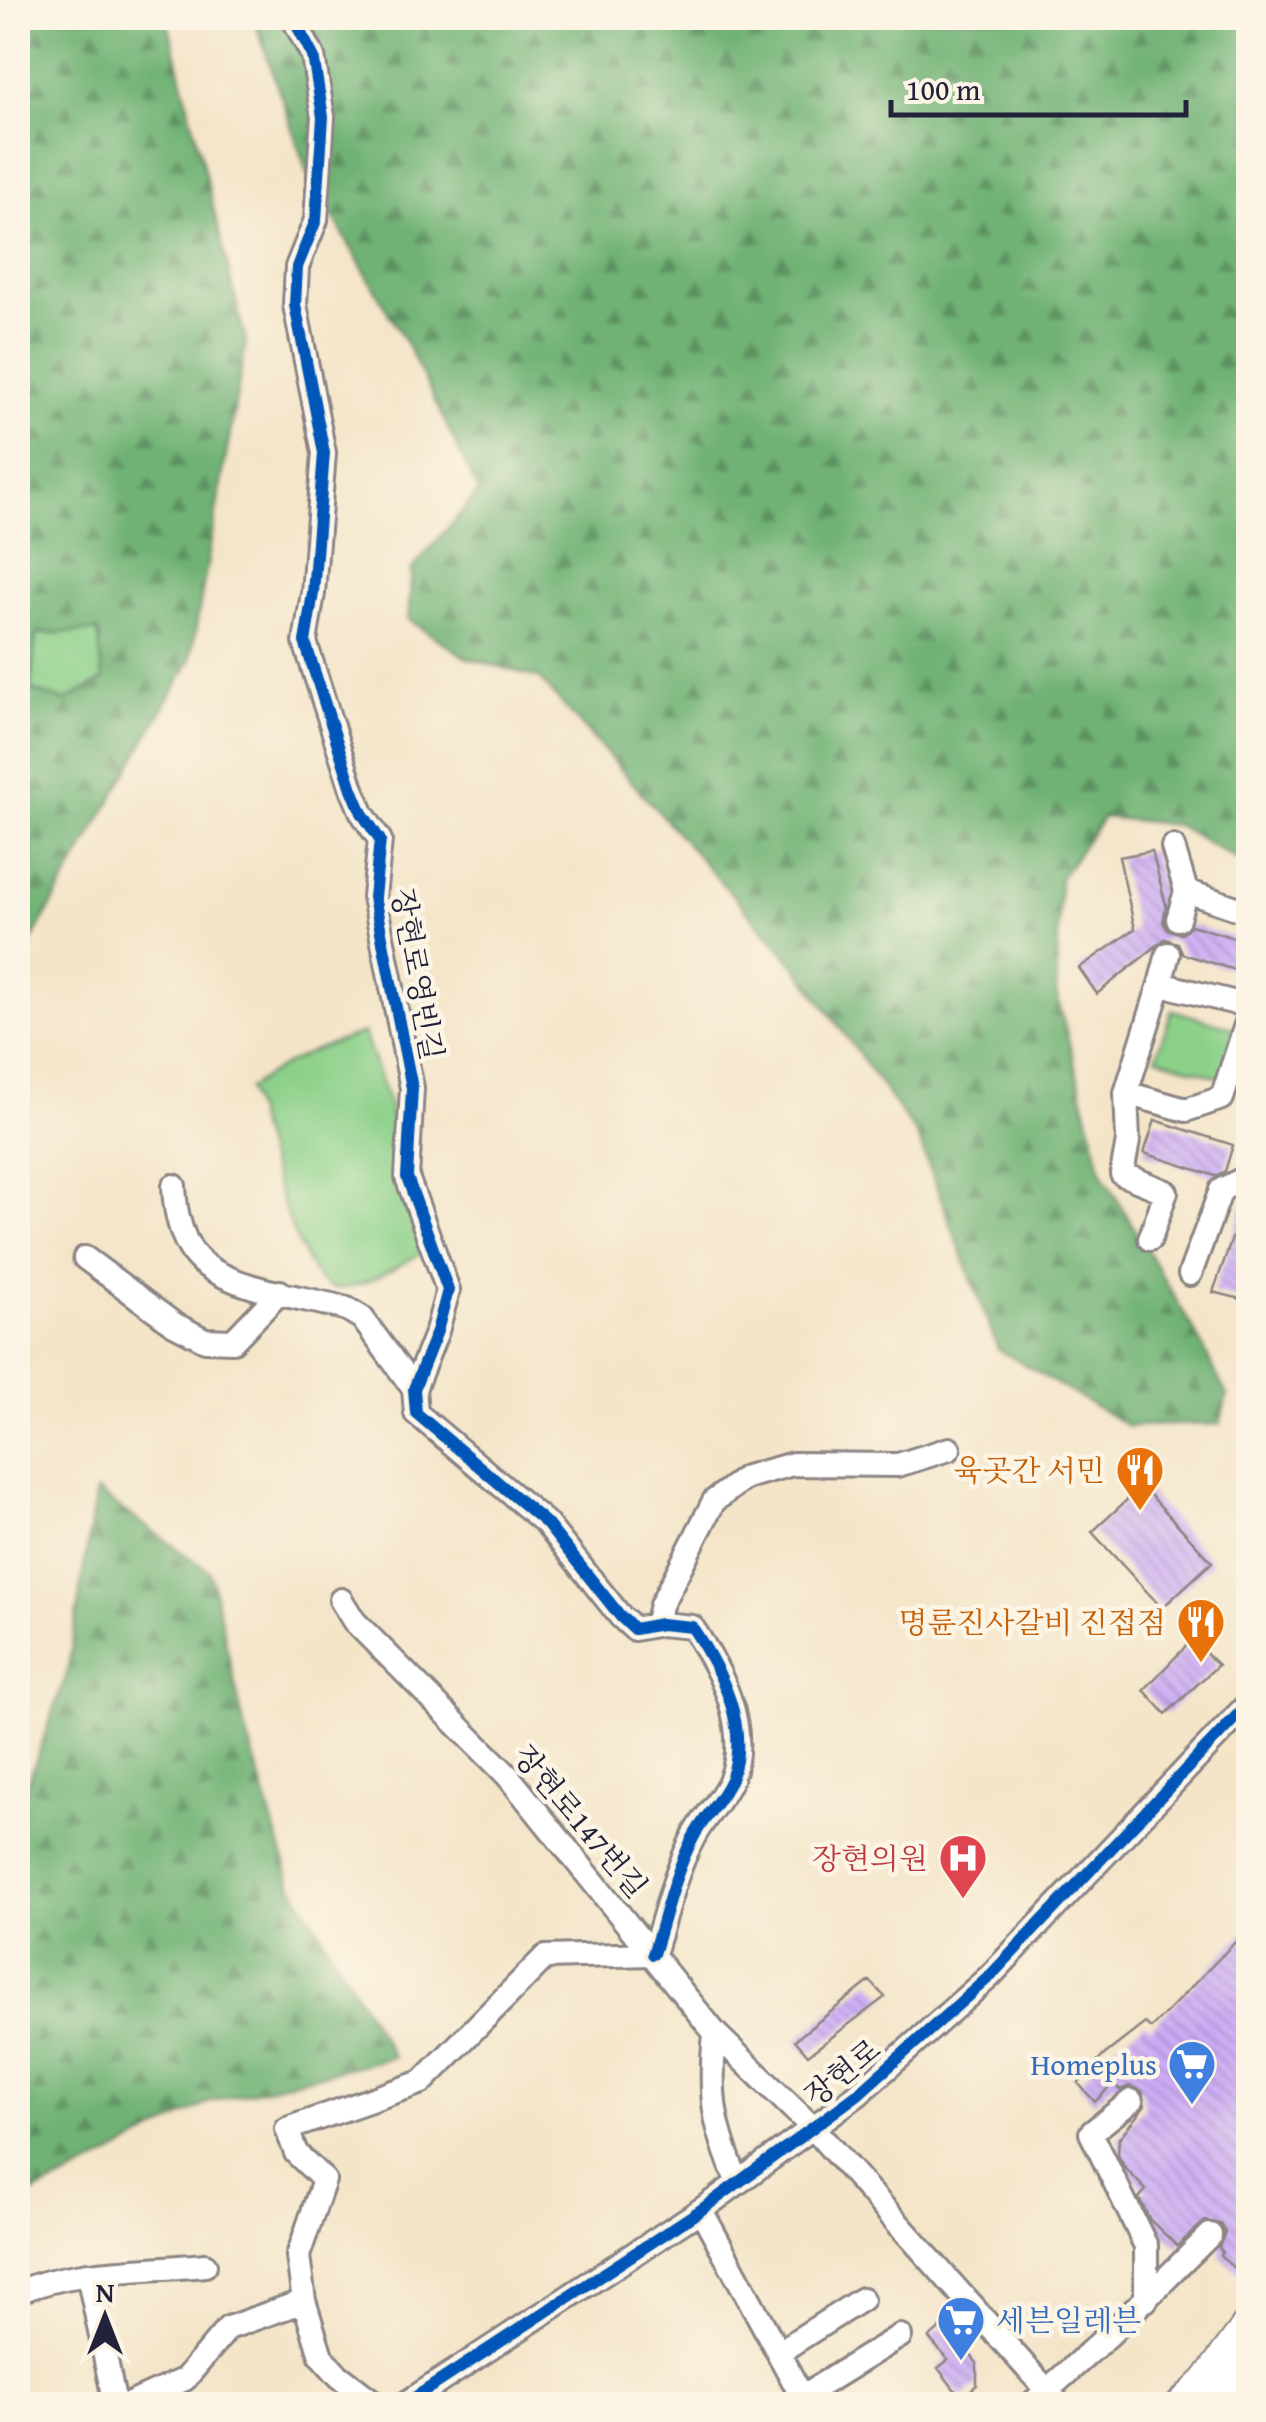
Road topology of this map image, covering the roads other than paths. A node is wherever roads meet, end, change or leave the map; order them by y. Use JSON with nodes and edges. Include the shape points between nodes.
{"nodes":[{"id":1,"x":293,"y":18,"type":"edge"},
{"id":2,"x":1173,"y":847,"type":"dead end"},
{"id":3,"x":1186,"y":891,"type":"junction"},
{"id":4,"x":1248,"y":912,"type":"edge"},
{"id":5,"x":1178,"y":918,"type":"dead end"},
{"id":6,"x":1168,"y":954,"type":"dead end"},
{"id":7,"x":1160,"y":984,"type":"junction"},
{"id":8,"x":1232,"y":1002,"type":"dead end"},
{"id":9,"x":1248,"y":1020,"type":"edge"},
{"id":10,"x":1126,"y":1093,"type":"junction"},
{"id":11,"x":1248,"y":1181,"type":"edge"},
{"id":12,"x":174,"y":1186,"type":"dead end"},
{"id":13,"x":1150,"y":1238,"type":"dead end"},
{"id":14,"x":85,"y":1258,"type":"dead end"},
{"id":15,"x":1190,"y":1274,"type":"dead end"},
{"id":16,"x":280,"y":1292,"type":"junction"},
{"id":17,"x":414,"y":1389,"type":"junction"},
{"id":18,"x":948,"y":1449,"type":"dead end"},
{"id":19,"x":341,"y":1600,"type":"dead end"},
{"id":20,"x":656,"y":1625,"type":"junction"},
{"id":21,"x":1248,"y":1704,"type":"edge"},
{"id":22,"x":653,"y":1954,"type":"junction"},
{"id":23,"x":715,"y":2033,"type":"junction"},
{"id":24,"x":1131,"y":2101,"type":"dead end"},
{"id":25,"x":813,"y":2128,"type":"junction"},
{"id":26,"x":738,"y":2183,"type":"junction"},
{"id":27,"x":701,"y":2210,"type":"junction"},
{"id":28,"x":1210,"y":2235,"type":"dead end"},
{"id":29,"x":204,"y":2265,"type":"dead end"},
{"id":30,"x":88,"y":2274,"type":"junction"},
{"id":31,"x":18,"y":2292,"type":"edge"},
{"id":32,"x":862,"y":2299,"type":"dead end"},
{"id":33,"x":1146,"y":2300,"type":"junction"},
{"id":34,"x":304,"y":2301,"type":"junction"},
{"id":35,"x":1248,"y":2323,"type":"edge"},
{"id":36,"x":900,"y":2336,"type":"dead end"},
{"id":37,"x":779,"y":2352,"type":"junction"},
{"id":38,"x":1248,"y":2363,"type":"edge"},
{"id":39,"x":1046,"y":2401,"type":"edge"},
{"id":40,"x":799,"y":2402,"type":"edge"},
{"id":41,"x":115,"y":2404,"type":"edge"},
{"id":42,"x":130,"y":2404,"type":"edge"},
{"id":43,"x":376,"y":2404,"type":"edge"},
{"id":44,"x":405,"y":2404,"type":"edge"},
{"id":45,"x":1181,"y":2404,"type":"edge"},
{"id":46,"x":1218,"y":2404,"type":"edge"}],
"edges":[{"from":1,"to":17,"type":"street","name":"장현로영빈길","via":[[313,56],[324,117],[316,220],[297,267],[294,306],[324,453],[305,642],[352,788],[380,840],[374,896],[412,1088],[407,1177],[448,1290]]},
{"from":2,"to":3,"type":"street"},
{"from":3,"to":4,"type":"street"},
{"from":3,"to":5,"type":"street"},
{"from":6,"to":7,"type":"street"},
{"from":7,"to":8,"type":"street"},
{"from":7,"to":10,"type":"street"},
{"from":9,"to":10,"type":"street","via":[[1222,1098],[1186,1110]]},
{"from":10,"to":13,"type":"street","via":[[1122,1174],[1166,1192]]},
{"from":11,"to":15,"type":"street","via":[[1221,1190]]},
{"from":12,"to":16,"type":"street","via":[[191,1250],[205,1266]]},
{"from":14,"to":16,"type":"street","via":[[205,1340],[234,1342]]},
{"from":16,"to":17,"type":"street","via":[[362,1318]]},
{"from":17,"to":20,"type":"street","via":[[416,1414],[546,1523],[621,1617],[634,1628]]},
{"from":18,"to":20,"type":"street","via":[[898,1465],[793,1464],[746,1477],[714,1501]]},
{"from":19,"to":22,"type":"street","name":"장현로147번길","via":[[354,1622],[508,1776]]},
{"from":20,"to":22,"type":"street","via":[[692,1627],[733,1708],[736,1744],[731,1778],[692,1838]]},
{"from":21,"to":25,"type":"street","name":"장현로","via":[[990,1976]]},
{"from":22,"to":23,"type":"street","name":"장현로147번길"},
{"from":22,"to":34,"type":"street","via":[[545,1958],[422,2082],[287,2129],[296,2153],[324,2180],[298,2256]]},
{"from":23,"to":25,"type":"street","name":"장현로147번길"},
{"from":23,"to":26,"type":"street","via":[[710,2086]]},
{"from":24,"to":33,"type":"street","via":[[1091,2133],[1151,2236]]},
{"from":25,"to":26,"type":"street","name":"장현로"},
{"from":25,"to":39,"type":"street","name":"장현로"},
{"from":26,"to":27,"type":"street","name":"장현로"},
{"from":27,"to":37,"type":"street"},
{"from":27,"to":44,"type":"street","name":"장현로"},
{"from":28,"to":33,"type":"street"},
{"from":29,"to":30,"type":"street"},
{"from":30,"to":31,"type":"street"},
{"from":30,"to":41,"type":"street"},
{"from":32,"to":37,"type":"street"},
{"from":33,"to":39,"type":"street"},
{"from":34,"to":42,"type":"street","via":[[228,2328],[184,2379]]},
{"from":34,"to":43,"type":"street","via":[[321,2356]]},
{"from":35,"to":45,"type":"main road"},
{"from":36,"to":40,"type":"street"},
{"from":37,"to":40,"type":"street"},
{"from":38,"to":46,"type":"main road"}]}
